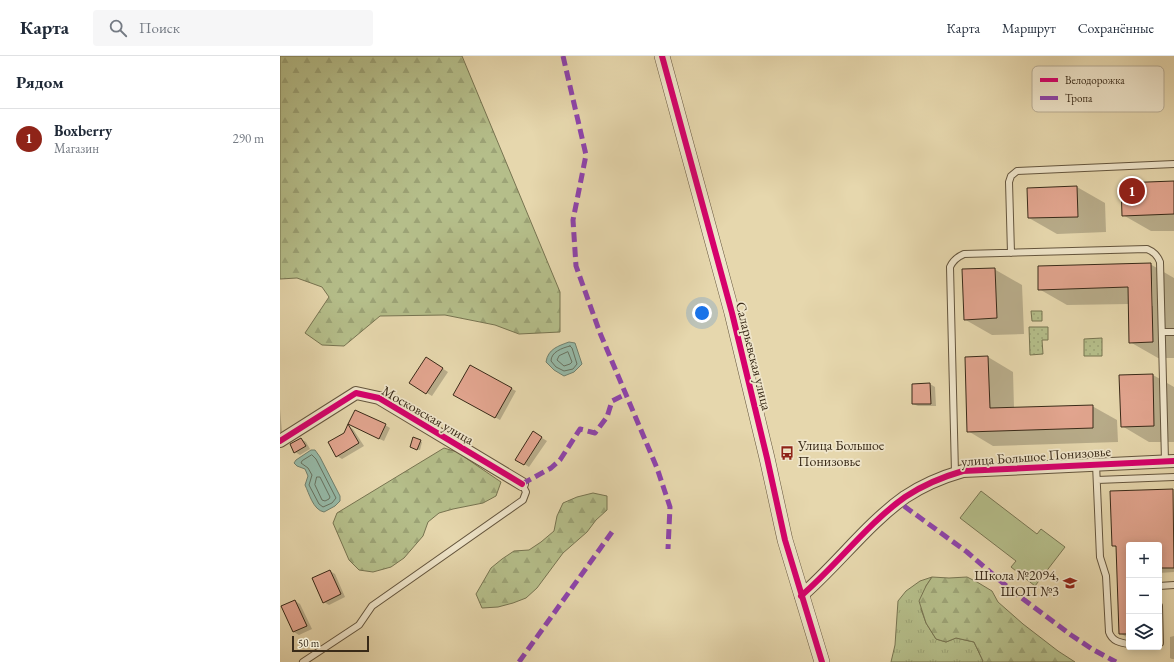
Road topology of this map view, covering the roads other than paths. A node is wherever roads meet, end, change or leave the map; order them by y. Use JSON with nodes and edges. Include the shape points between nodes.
{"nodes":[{"id":1,"x":662,"y":56,"type":"edge"},
{"id":2,"x":1174,"y":164,"type":"edge"},
{"id":3,"x":1011,"y":253,"type":"junction"},
{"id":4,"x":1162,"y":332,"type":"junction"},
{"id":5,"x":1174,"y":332,"type":"edge"},
{"id":6,"x":280,"y":441,"type":"edge"},
{"id":7,"x":1170,"y":461,"type":"edge"},
{"id":8,"x":1096,"y":464,"type":"junction"},
{"id":9,"x":955,"y":473,"type":"junction"},
{"id":10,"x":1174,"y":477,"type":"edge"},
{"id":11,"x":1097,"y":480,"type":"junction"},
{"id":12,"x":522,"y":484,"type":"joint"},
{"id":13,"x":1174,"y":585,"type":"edge"},
{"id":14,"x":1162,"y":586,"type":"edge"},
{"id":15,"x":801,"y":596,"type":"junction"},
{"id":16,"x":1126,"y":643,"type":"edge"},
{"id":17,"x":303,"y":662,"type":"edge"},
{"id":18,"x":822,"y":662,"type":"edge"}],
"edges":[{"from":1,"to":15,"type":"street","name":"Саларьевская улица","via":[[732,313],[785,540]]},
{"from":2,"to":3,"type":"lane","via":[[1017,170],[1009,182]]},
{"from":3,"to":4,"type":"lane","via":[[1147,249],[1153,252],[1160,262]]},
{"from":3,"to":9,"type":"lane","via":[[964,254],[958,256],[950,267]]},
{"from":4,"to":5,"type":"lane"},
{"from":4,"to":7,"type":"lane"},
{"from":6,"to":12,"type":"street","name":"Московская улица","via":[[356,393],[379,398]]},
{"from":7,"to":8,"type":"street","name":"улица Большое Понизовье"},
{"from":8,"to":9,"type":"street","name":"улица Большое Понизовье"},
{"from":8,"to":11,"type":"lane"},
{"from":9,"to":15,"type":"street","name":"улица Большое Понизовье","via":[[921,487],[891,508]]},
{"from":10,"to":11,"type":"lane"},
{"from":11,"to":16,"type":"lane","via":[[1100,557],[1106,576],[1109,632],[1115,640]]},
{"from":12,"to":17,"type":"lane","via":[[526,492],[523,500],[372,606],[359,625]]},
{"from":13,"to":14,"type":"lane"},
{"from":15,"to":18,"type":"street","name":"Саларьевская улица"}]}
